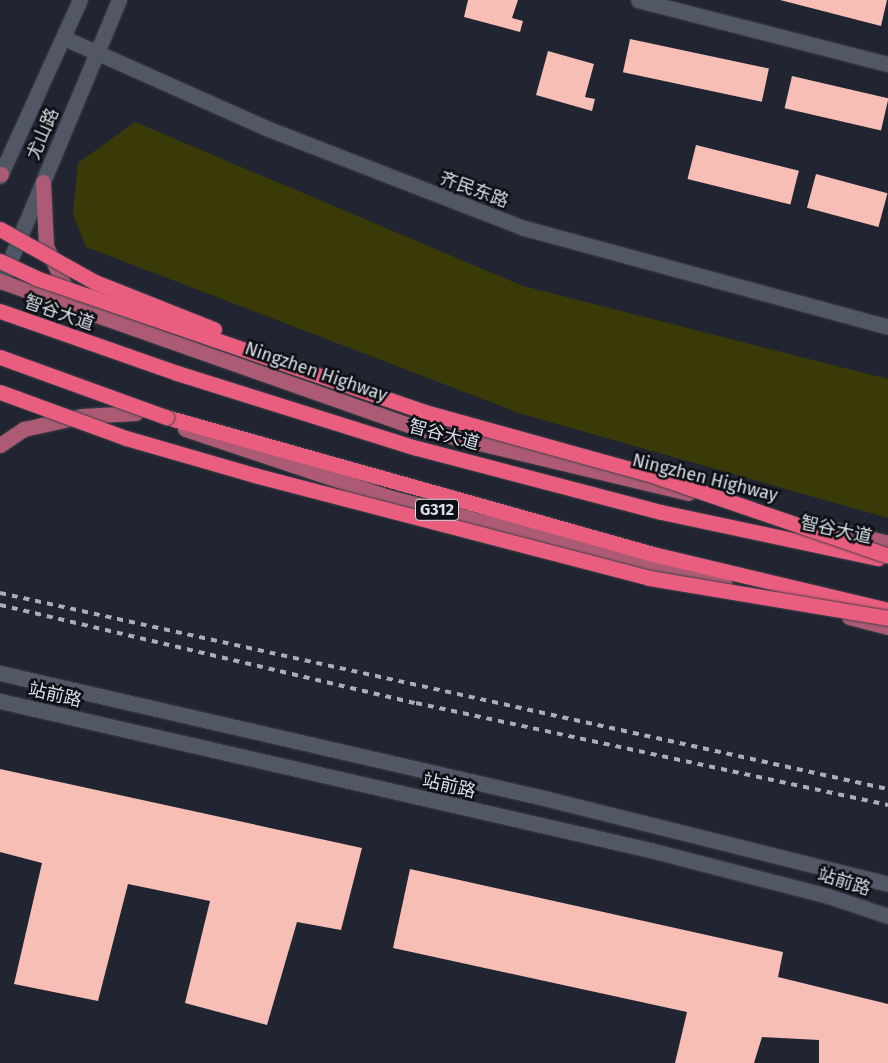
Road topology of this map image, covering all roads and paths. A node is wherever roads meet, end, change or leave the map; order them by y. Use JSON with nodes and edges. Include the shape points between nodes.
{"nodes":[{"id":1,"x":80,"y":0,"type":"edge"},
{"id":2,"x":119,"y":0,"type":"edge"},
{"id":3,"x":638,"y":0,"type":"edge"},
{"id":4,"x":64,"y":38,"type":"junction"},
{"id":5,"x":97,"y":52,"type":"junction"},
{"id":6,"x":888,"y":64,"type":"edge"},
{"id":7,"x":0,"y":175,"type":"edge"},
{"id":8,"x":43,"y":182,"type":"junction"},
{"id":9,"x":0,"y":229,"type":"edge"},
{"id":10,"x":0,"y":261,"type":"edge"},
{"id":11,"x":0,"y":282,"type":"edge"},
{"id":12,"x":75,"y":307,"type":"junction"},
{"id":13,"x":0,"y":311,"type":"edge"},
{"id":14,"x":888,"y":327,"type":"edge"},
{"id":15,"x":0,"y":351,"type":"edge"},
{"id":16,"x":0,"y":357,"type":"edge"},
{"id":17,"x":0,"y":392,"type":"edge"},
{"id":18,"x":425,"y":412,"type":"junction"},
{"id":19,"x":136,"y":413,"type":"junction"},
{"id":20,"x":0,"y":445,"type":"edge"},
{"id":21,"x":888,"y":543,"type":"edge"},
{"id":22,"x":888,"y":556,"type":"edge"},
{"id":23,"x":888,"y":560,"type":"edge"},
{"id":24,"x":888,"y":610,"type":"edge"},
{"id":25,"x":888,"y":618,"type":"edge"},
{"id":26,"x":888,"y":627,"type":"edge"},
{"id":27,"x":0,"y":674,"type":"edge"},
{"id":28,"x":0,"y":701,"type":"edge"},
{"id":29,"x":888,"y":884,"type":"edge"},
{"id":30,"x":888,"y":916,"type":"edge"}],
"edges":[{"from":1,"to":4,"type":"street","name":"尤山路"},
{"from":2,"to":5,"type":"street","name":"尤山路"},
{"from":3,"to":6,"type":"street"},
{"from":4,"to":5,"type":"street","name":"齐民东路"},
{"from":4,"to":7,"type":"street","name":"尤山路"},
{"from":5,"to":8,"type":"street","name":"尤山路"},
{"from":5,"to":14,"type":"street","name":"齐民东路","via":[[266,128],[524,228]]},
{"from":8,"to":11,"type":"street","name":"尤山路"},
{"from":8,"to":12,"type":"main road","via":[[46,246]]},
{"from":9,"to":18,"type":"highway","bridge":true,"via":[[95,282]]},
{"from":10,"to":18,"type":"highway","bridge":true,"via":[[36,278]]},
{"from":11,"to":12,"type":"main road","name":"Ningzhen Highway"},
{"from":12,"to":21,"type":"main road","name":"Ningzhen Highway","via":[[420,429]]},
{"from":13,"to":23,"type":"highway","name":"智谷大道","via":[[177,373],[417,448],[661,512]]},
{"from":15,"to":19,"type":"main road","number":"G312"},
{"from":16,"to":24,"type":"highway","number":"G312","bridge":true,"via":[[166,417],[404,485],[653,554]]},
{"from":17,"to":25,"type":"highway","bridge":true,"via":[[126,438],[254,475],[649,578]]},
{"from":18,"to":22,"type":"highway","bridge":true,"via":[[655,476]]},
{"from":19,"to":20,"type":"main road","via":[[82,416],[24,429]]},
{"from":19,"to":26,"type":"main road","number":"G312","via":[[388,497]]},
{"from":27,"to":29,"type":"street","name":"站前路","via":[[544,798]]},
{"from":28,"to":30,"type":"street","name":"站前路","via":[[650,850],[828,896]]}]}
